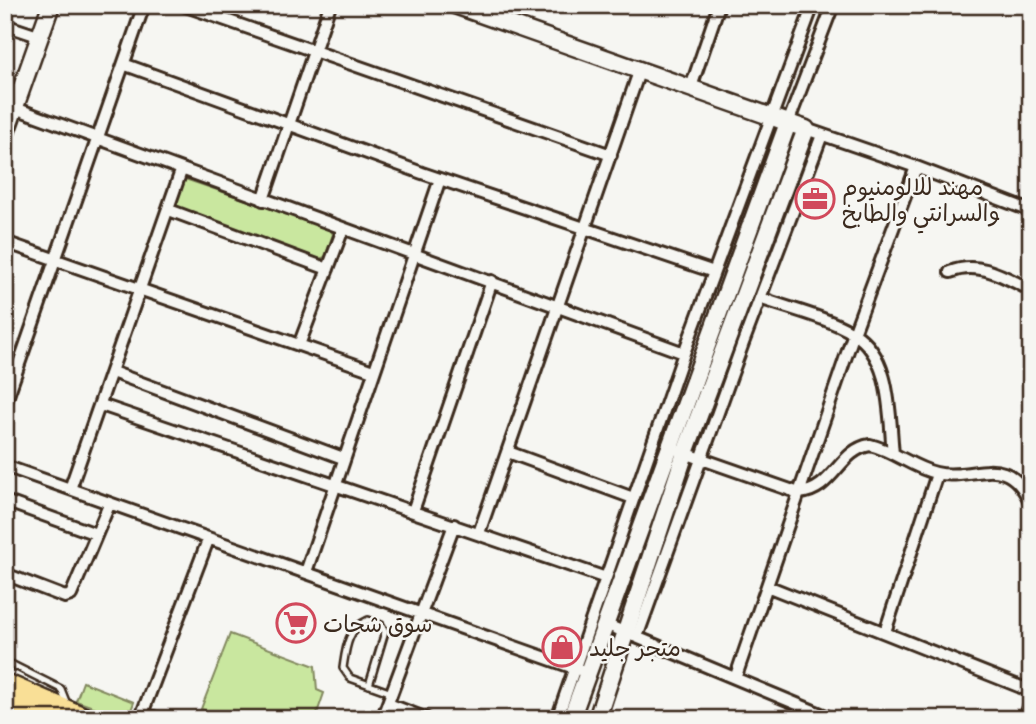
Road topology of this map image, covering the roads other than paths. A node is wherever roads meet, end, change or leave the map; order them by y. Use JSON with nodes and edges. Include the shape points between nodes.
{"nodes":[{"id":1,"x":51,"y":5,"type":"edge"},
{"id":2,"x":144,"y":5,"type":"edge"},
{"id":3,"x":183,"y":5,"type":"edge"},
{"id":4,"x":330,"y":5,"type":"edge"},
{"id":5,"x":455,"y":5,"type":"edge"},
{"id":6,"x":719,"y":5,"type":"edge"},
{"id":7,"x":813,"y":5,"type":"edge"},
{"id":8,"x":833,"y":5,"type":"edge"},
{"id":9,"x":5,"y":25,"type":"edge"},
{"id":10,"x":40,"y":37,"type":"junction"},
{"id":11,"x":315,"y":51,"type":"junction"},
{"id":12,"x":126,"y":65,"type":"junction"},
{"id":13,"x":639,"y":72,"type":"junction"},
{"id":14,"x":690,"y":90,"type":"junction"},
{"id":15,"x":15,"y":108,"type":"junction"},
{"id":16,"x":770,"y":118,"type":"junction"},
{"id":17,"x":290,"y":123,"type":"junction"},
{"id":18,"x":788,"y":123,"type":"junction"},
{"id":19,"x":806,"y":130,"type":"junction"},
{"id":20,"x":5,"y":135,"type":"edge"},
{"id":21,"x":822,"y":135,"type":"junction"},
{"id":22,"x":99,"y":141,"type":"junction"},
{"id":23,"x":611,"y":155,"type":"junction"},
{"id":24,"x":916,"y":167,"type":"junction"},
{"id":25,"x":181,"y":171,"type":"junction"},
{"id":26,"x":440,"y":179,"type":"junction"},
{"id":27,"x":263,"y":200,"type":"junction"},
{"id":28,"x":169,"y":210,"type":"junction"},
{"id":29,"x":1031,"y":211,"type":"edge"},
{"id":30,"x":585,"y":227,"type":"junction"},
{"id":31,"x":343,"y":229,"type":"junction"},
{"id":32,"x":5,"y":242,"type":"edge"},
{"id":33,"x":414,"y":255,"type":"junction"},
{"id":34,"x":58,"y":260,"type":"junction"},
{"id":35,"x":328,"y":269,"type":"junction"},
{"id":36,"x":714,"y":272,"type":"junction"},
{"id":37,"x":950,"y":272,"type":"dead end"},
{"id":38,"x":492,"y":281,"type":"junction"},
{"id":39,"x":141,"y":289,"type":"junction"},
{"id":40,"x":1031,"y":290,"type":"edge"},
{"id":41,"x":760,"y":298,"type":"junction"},
{"id":42,"x":558,"y":305,"type":"junction"},
{"id":43,"x":854,"y":334,"type":"junction"},
{"id":44,"x":299,"y":345,"type":"junction"},
{"id":45,"x":684,"y":353,"type":"junction"},
{"id":46,"x":373,"y":370,"type":"junction"},
{"id":47,"x":112,"y":372,"type":"junction"},
{"id":48,"x":5,"y":404,"type":"edge"},
{"id":49,"x":101,"y":405,"type":"junction"},
{"id":50,"x":661,"y":444,"type":"junction"},
{"id":51,"x":508,"y":452,"type":"junction"},
{"id":52,"x":893,"y":454,"type":"junction"},
{"id":53,"x":692,"y":456,"type":"junction"},
{"id":54,"x":343,"y":458,"type":"junction"},
{"id":55,"x":6,"y":468,"type":"edge"},
{"id":56,"x":937,"y":474,"type":"junction"},
{"id":57,"x":335,"y":485,"type":"junction"},
{"id":58,"x":70,"y":489,"type":"junction"},
{"id":59,"x":799,"y":493,"type":"junction"},
{"id":60,"x":633,"y":498,"type":"junction"},
{"id":61,"x":5,"y":501,"type":"edge"},
{"id":62,"x":1031,"y":504,"type":"edge"},
{"id":63,"x":109,"y":505,"type":"junction"},
{"id":64,"x":412,"y":510,"type":"junction"},
{"id":65,"x":454,"y":525,"type":"junction"},
{"id":66,"x":479,"y":533,"type":"junction"},
{"id":67,"x":96,"y":534,"type":"junction"},
{"id":68,"x":208,"y":540,"type":"junction"},
{"id":69,"x":306,"y":572,"type":"junction"},
{"id":70,"x":5,"y":574,"type":"edge"},
{"id":71,"x":606,"y":578,"type":"junction"},
{"id":72,"x":767,"y":586,"type":"junction"},
{"id":73,"x":420,"y":613,"type":"junction"},
{"id":74,"x":605,"y":624,"type":"junction"},
{"id":75,"x":885,"y":632,"type":"junction"},
{"id":76,"x":631,"y":635,"type":"junction"},
{"id":77,"x":5,"y":660,"type":"edge"},
{"id":78,"x":581,"y":670,"type":"junction"},
{"id":79,"x":736,"y":676,"type":"junction"},
{"id":80,"x":5,"y":683,"type":"edge"},
{"id":81,"x":369,"y":685,"type":"junction"},
{"id":82,"x":1031,"y":691,"type":"edge"},
{"id":83,"x":605,"y":695,"type":"junction"},
{"id":84,"x":390,"y":699,"type":"junction"},
{"id":85,"x":5,"y":701,"type":"edge"},
{"id":86,"x":1031,"y":701,"type":"edge"},
{"id":87,"x":67,"y":711,"type":"junction"},
{"id":88,"x":141,"y":716,"type":"edge"},
{"id":89,"x":48,"y":719,"type":"edge"},
{"id":90,"x":89,"y":719,"type":"edge"},
{"id":91,"x":159,"y":719,"type":"edge"},
{"id":92,"x":382,"y":719,"type":"edge"},
{"id":93,"x":426,"y":719,"type":"edge"},
{"id":94,"x":557,"y":719,"type":"edge"},
{"id":95,"x":571,"y":719,"type":"edge"},
{"id":96,"x":597,"y":719,"type":"edge"},
{"id":97,"x":608,"y":719,"type":"edge"},
{"id":98,"x":833,"y":719,"type":"edge"},
{"id":99,"x":1025,"y":719,"type":"edge"}],
"edges":[{"from":1,"to":10,"type":"street"},
{"from":2,"to":12,"type":"street"},
{"from":3,"to":11,"type":"street"},
{"from":4,"to":11,"type":"street"},
{"from":5,"to":13,"type":"street"},
{"from":6,"to":14,"type":"street"},
{"from":7,"to":16,"type":"street"},
{"from":8,"to":18,"type":"street"},
{"from":9,"to":10,"type":"street"},
{"from":10,"to":15,"type":"street"},
{"from":11,"to":17,"type":"street"},
{"from":11,"to":23,"type":"street"},
{"from":12,"to":17,"type":"street"},
{"from":12,"to":22,"type":"street"},
{"from":13,"to":14,"type":"street"},
{"from":13,"to":23,"type":"street"},
{"from":14,"to":16,"type":"street"},
{"from":15,"to":20,"type":"street"},
{"from":15,"to":22,"type":"street"},
{"from":16,"to":18,"type":"street"},
{"from":16,"to":36,"type":"street"},
{"from":17,"to":26,"type":"street"},
{"from":17,"to":27,"type":"street"},
{"from":18,"to":19,"type":"street"},
{"from":18,"to":50,"type":"street"},
{"from":19,"to":21,"type":"street"},
{"from":19,"to":53,"type":"street"},
{"from":21,"to":24,"type":"street"},
{"from":21,"to":41,"type":"street"},
{"from":22,"to":25,"type":"street"},
{"from":22,"to":34,"type":"street"},
{"from":23,"to":30,"type":"street"},
{"from":24,"to":29,"type":"street"},
{"from":24,"to":43,"type":"street"},
{"from":25,"to":27,"type":"street"},
{"from":25,"to":28,"type":"street"},
{"from":26,"to":30,"type":"street"},
{"from":26,"to":33,"type":"street"},
{"from":27,"to":31,"type":"street"},
{"from":28,"to":35,"type":"street"},
{"from":28,"to":39,"type":"street"},
{"from":30,"to":36,"type":"street"},
{"from":30,"to":42,"type":"street"},
{"from":31,"to":33,"type":"street"},
{"from":31,"to":35,"type":"street"},
{"from":32,"to":34,"type":"street"},
{"from":33,"to":38,"type":"street"},
{"from":33,"to":46,"type":"street"},
{"from":34,"to":39,"type":"street"},
{"from":34,"to":48,"type":"street"},
{"from":35,"to":44,"type":"street"},
{"from":36,"to":45,"type":"street"},
{"from":37,"to":40,"type":"street","via":[[978,267]]},
{"from":38,"to":42,"type":"street"},
{"from":38,"to":64,"type":"street"},
{"from":39,"to":44,"type":"street"},
{"from":39,"to":47,"type":"street"},
{"from":41,"to":43,"type":"street"},
{"from":41,"to":53,"type":"street"},
{"from":42,"to":45,"type":"street"},
{"from":42,"to":51,"type":"street"},
{"from":43,"to":52,"type":"street","via":[[884,377]]},
{"from":43,"to":59,"type":"street"},
{"from":44,"to":46,"type":"street"},
{"from":45,"to":50,"type":"street"},
{"from":46,"to":54,"type":"street"},
{"from":47,"to":49,"type":"street"},
{"from":47,"to":54,"type":"street"},
{"from":49,"to":57,"type":"street"},
{"from":49,"to":58,"type":"street"},
{"from":50,"to":53,"type":"street"},
{"from":50,"to":60,"type":"street"},
{"from":50,"to":74,"type":"street"},
{"from":51,"to":60,"type":"street"},
{"from":51,"to":66,"type":"street"},
{"from":52,"to":56,"type":"street"},
{"from":52,"to":59,"type":"street","via":[[864,446],[817,490]]},
{"from":53,"to":59,"type":"street"},
{"from":53,"to":76,"type":"street"},
{"from":54,"to":57,"type":"street"},
{"from":55,"to":58,"type":"street"},
{"from":56,"to":62,"type":"street","via":[[987,470],[1008,475],[1024,489]]},
{"from":56,"to":75,"type":"street"},
{"from":57,"to":64,"type":"street"},
{"from":57,"to":69,"type":"street"},
{"from":58,"to":63,"type":"street"},
{"from":59,"to":72,"type":"street"},
{"from":60,"to":71,"type":"street"},
{"from":61,"to":67,"type":"street"},
{"from":63,"to":67,"type":"street"},
{"from":63,"to":68,"type":"street"},
{"from":64,"to":65,"type":"street"},
{"from":65,"to":66,"type":"street"},
{"from":65,"to":73,"type":"street"},
{"from":66,"to":71,"type":"street"},
{"from":67,"to":70,"type":"street","via":[[71,595],[65,597]]},
{"from":68,"to":69,"type":"street"},
{"from":68,"to":88,"type":"street"},
{"from":69,"to":73,"type":"street"},
{"from":71,"to":78,"type":"street"},
{"from":72,"to":75,"type":"street"},
{"from":72,"to":79,"type":"street"},
{"from":73,"to":78,"type":"street"},
{"from":73,"to":84,"type":"street"},
{"from":74,"to":76,"type":"street"},
{"from":74,"to":78,"type":"street"},
{"from":75,"to":82,"type":"street"},
{"from":76,"to":79,"type":"street"},
{"from":76,"to":83,"type":"street"},
{"from":77,"to":87,"type":"lane","via":[[61,689]]},
{"from":78,"to":94,"type":"street"},
{"from":78,"to":95,"type":"street"},
{"from":79,"to":98,"type":"street"},
{"from":80,"to":87,"type":"main road"},
{"from":81,"to":81,"type":"lane","via":[[350,678],[343,668],[348,640],[357,625],[368,620],[385,632]]},
{"from":81,"to":84,"type":"lane"},
{"from":83,"to":96,"type":"street"},
{"from":83,"to":97,"type":"lane"},
{"from":84,"to":92,"type":"street"},
{"from":84,"to":93,"type":"street"},
{"from":85,"to":89,"type":"main road"},
{"from":86,"to":99,"type":"street"},
{"from":87,"to":90,"type":"main road"},
{"from":88,"to":91,"type":"street"}]}
